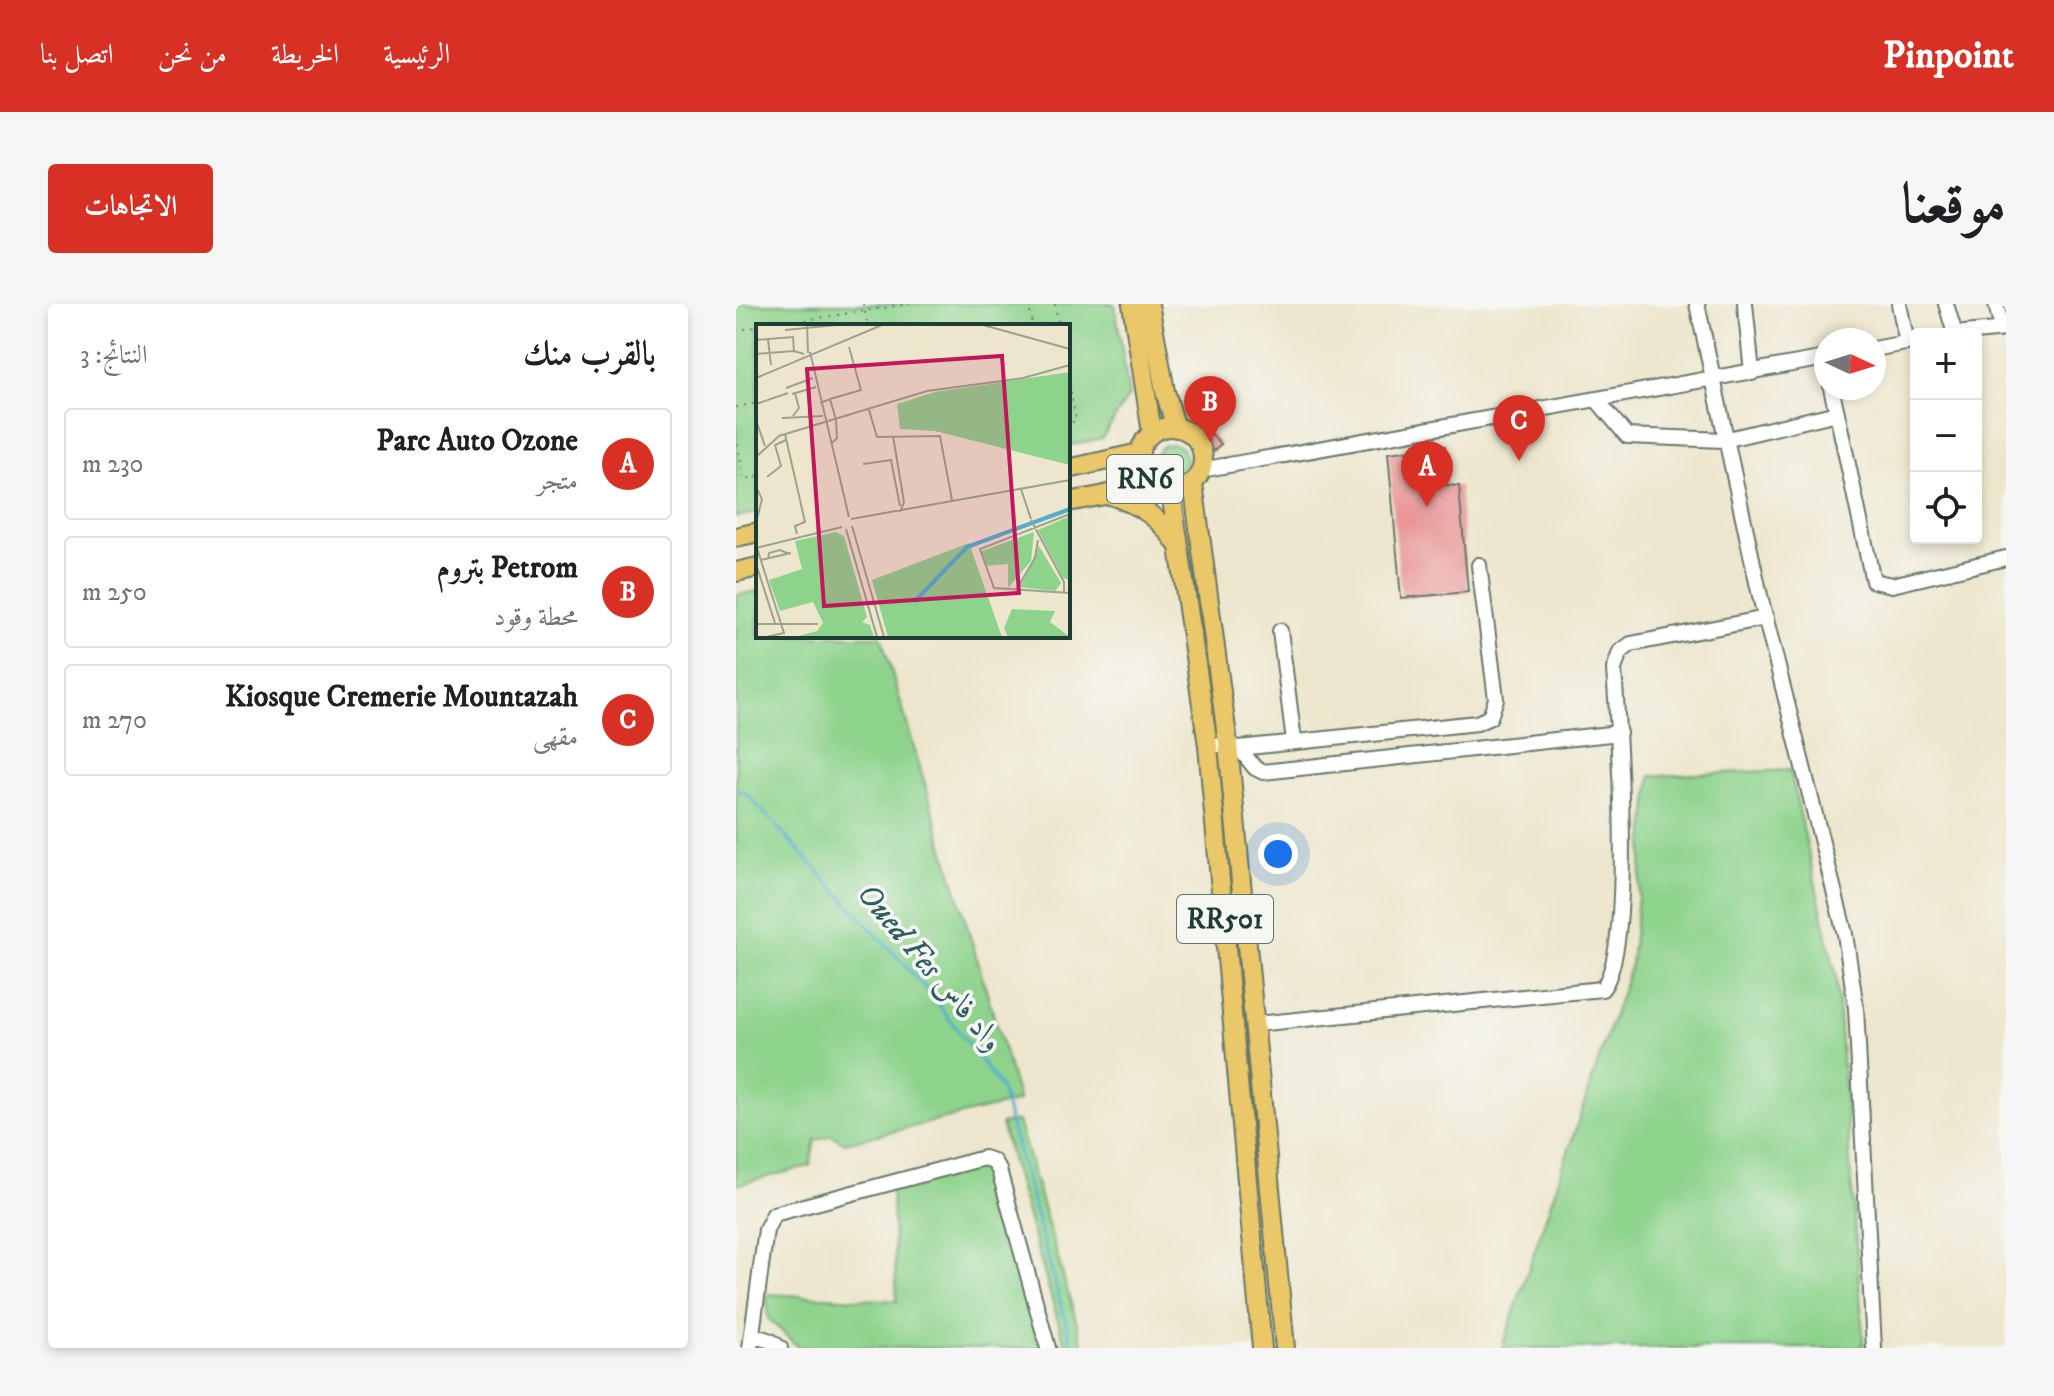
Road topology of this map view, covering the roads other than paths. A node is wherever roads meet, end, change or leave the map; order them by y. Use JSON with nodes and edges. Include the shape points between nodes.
{"nodes":[{"id":1,"x":1132,"y":304,"type":"edge"},
{"id":2,"x":1149,"y":304,"type":"edge"},
{"id":3,"x":1697,"y":304,"type":"edge"},
{"id":4,"x":1745,"y":304,"type":"edge"},
{"id":5,"x":1899,"y":304,"type":"edge"},
{"id":6,"x":1946,"y":304,"type":"edge"},
{"id":7,"x":1996,"y":304,"type":"edge"},
{"id":8,"x":1953,"y":328,"type":"edge"},
{"id":9,"x":2004,"y":329,"type":"edge"},
{"id":10,"x":1982,"y":331,"type":"edge"},
{"id":11,"x":1910,"y":336,"type":"edge"},
{"id":12,"x":1910,"y":342,"type":"edge"},
{"id":13,"x":1886,"y":347,"type":"edge"},
{"id":14,"x":1814,"y":363,"type":"edge"},
{"id":15,"x":1752,"y":373,"type":"junction"},
{"id":16,"x":1713,"y":380,"type":"junction"},
{"id":17,"x":1156,"y":393,"type":"junction"},
{"id":18,"x":1597,"y":400,"type":"junction"},
{"id":19,"x":1834,"y":400,"type":"edge"},
{"id":20,"x":1837,"y":413,"type":"junction"},
{"id":21,"x":1176,"y":428,"type":"junction"},
{"id":22,"x":1152,"y":433,"type":"junction"},
{"id":23,"x":1724,"y":440,"type":"junction"},
{"id":24,"x":1139,"y":453,"type":"junction"},
{"id":25,"x":1117,"y":459,"type":"junction"},
{"id":26,"x":1070,"y":469,"type":"edge"},
{"id":27,"x":1197,"y":476,"type":"junction"},
{"id":28,"x":1162,"y":489,"type":"junction"},
{"id":29,"x":1115,"y":492,"type":"junction"},
{"id":30,"x":1070,"y":502,"type":"edge"},
{"id":31,"x":1198,"y":516,"type":"junction"},
{"id":32,"x":1177,"y":520,"type":"junction"},
{"id":33,"x":756,"y":532,"type":"edge"},
{"id":34,"x":736,"y":537,"type":"edge"},
{"id":35,"x":1182,"y":553,"type":"junction"},
{"id":36,"x":2006,"y":558,"type":"edge"},
{"id":37,"x":1479,"y":565,"type":"dead end"},
{"id":38,"x":756,"y":567,"type":"edge"},
{"id":39,"x":736,"y":572,"type":"edge"},
{"id":40,"x":1766,"y":618,"type":"junction"},
{"id":41,"x":1280,"y":631,"type":"dead end"},
{"id":42,"x":1619,"y":733,"type":"junction"},
{"id":43,"x":1294,"y":741,"type":"junction"},
{"id":44,"x":1208,"y":746,"type":"junction"},
{"id":45,"x":1234,"y":746,"type":"junction"},
{"id":46,"x":1255,"y":1003,"type":"junction"},
{"id":47,"x":1233,"y":1006,"type":"junction"},
{"id":48,"x":1256,"y":1024,"type":"junction"},
{"id":49,"x":1259,"y":1055,"type":"junction"},
{"id":50,"x":1238,"y":1061,"type":"junction"},
{"id":51,"x":751,"y":1341,"type":"edge"},
{"id":52,"x":780,"y":1348,"type":"edge"},
{"id":53,"x":1048,"y":1348,"type":"edge"},
{"id":54,"x":1262,"y":1348,"type":"edge"},
{"id":55,"x":1285,"y":1348,"type":"edge"},
{"id":56,"x":1874,"y":1348,"type":"edge"}],
"edges":[{"from":1,"to":17,"type":"main road","number":"RN6"},
{"from":2,"to":17,"type":"main road","number":"RN6"},
{"from":3,"to":16,"type":"street"},
{"from":4,"to":15,"type":"street"},
{"from":5,"to":11,"type":"street"},
{"from":6,"to":8,"type":"street"},
{"from":7,"to":9,"type":"street"},
{"from":9,"to":10,"type":"street"},
{"from":12,"to":13,"type":"street"},
{"from":14,"to":15,"type":"street"},
{"from":15,"to":16,"type":"street"},
{"from":16,"to":18,"type":"street"},
{"from":16,"to":23,"type":"street"},
{"from":17,"to":21,"type":"main road","number":"RN6"},
{"from":17,"to":22,"type":"main road","number":"RN6"},
{"from":18,"to":23,"type":"street","via":[[1627,436]]},
{"from":18,"to":27,"type":"street"},
{"from":19,"to":20,"type":"street"},
{"from":20,"to":23,"type":"street"},
{"from":20,"to":36,"type":"street","via":[[1873,581],[1892,585]]},
{"from":21,"to":22,"type":"main road","number":"RN6"},
{"from":21,"to":27,"type":"main road","number":"RN6","via":[[1191,434],[1200,447]]},
{"from":22,"to":24,"type":"main road","number":"RN6"},
{"from":23,"to":40,"type":"street"},
{"from":24,"to":25,"type":"main road","number":"RN6"},
{"from":24,"to":28,"type":"main road","number":"RN6","via":[[1141,472]]},
{"from":25,"to":26,"type":"main road","number":"RN6"},
{"from":25,"to":29,"type":"street"},
{"from":27,"to":28,"type":"main road","number":"RN6"},
{"from":27,"to":31,"type":"main road","number":"RR501"},
{"from":28,"to":29,"type":"main road","number":"RN6"},
{"from":28,"to":32,"type":"main road","number":"RR501"},
{"from":29,"to":30,"type":"main road","number":"RN6"},
{"from":29,"to":35,"type":"main road","via":[[1166,527]]},
{"from":31,"to":32,"type":"street"},
{"from":31,"to":45,"type":"main road","number":"RR501"},
{"from":32,"to":35,"type":"main road","number":"RR501"},
{"from":33,"to":34,"type":"main road"},
{"from":35,"to":44,"type":"main road","number":"RR501"},
{"from":37,"to":43,"type":"street","via":[[1496,699],[1490,717],[1477,723]]},
{"from":38,"to":39,"type":"main road"},
{"from":40,"to":42,"type":"street","via":[[1631,644],[1620,652],[1614,669]]},
{"from":40,"to":56,"type":"street","via":[[1852,978]]},
{"from":41,"to":43,"type":"street"},
{"from":42,"to":45,"type":"street","via":[[1263,772]]},
{"from":42,"to":48,"type":"street","via":[[1623,822],[1618,914],[1613,967],[1602,989]]},
{"from":43,"to":45,"type":"street"},
{"from":44,"to":45,"type":"street"},
{"from":44,"to":47,"type":"main road","number":"RR501"},
{"from":45,"to":46,"type":"main road","number":"RR501"},
{"from":46,"to":47,"type":"street"},
{"from":46,"to":48,"type":"main road","number":"RR501"},
{"from":47,"to":50,"type":"main road","number":"RR501"},
{"from":48,"to":49,"type":"main road","number":"RR501"},
{"from":49,"to":50,"type":"main road"},
{"from":49,"to":55,"type":"main road","number":"RR501"},
{"from":50,"to":54,"type":"main road","number":"RR501"},
{"from":51,"to":52,"type":"street","via":[[771,1341]]},
{"from":51,"to":53,"type":"street","via":[[766,1230],[774,1214],[984,1158],[999,1170]]}]}
